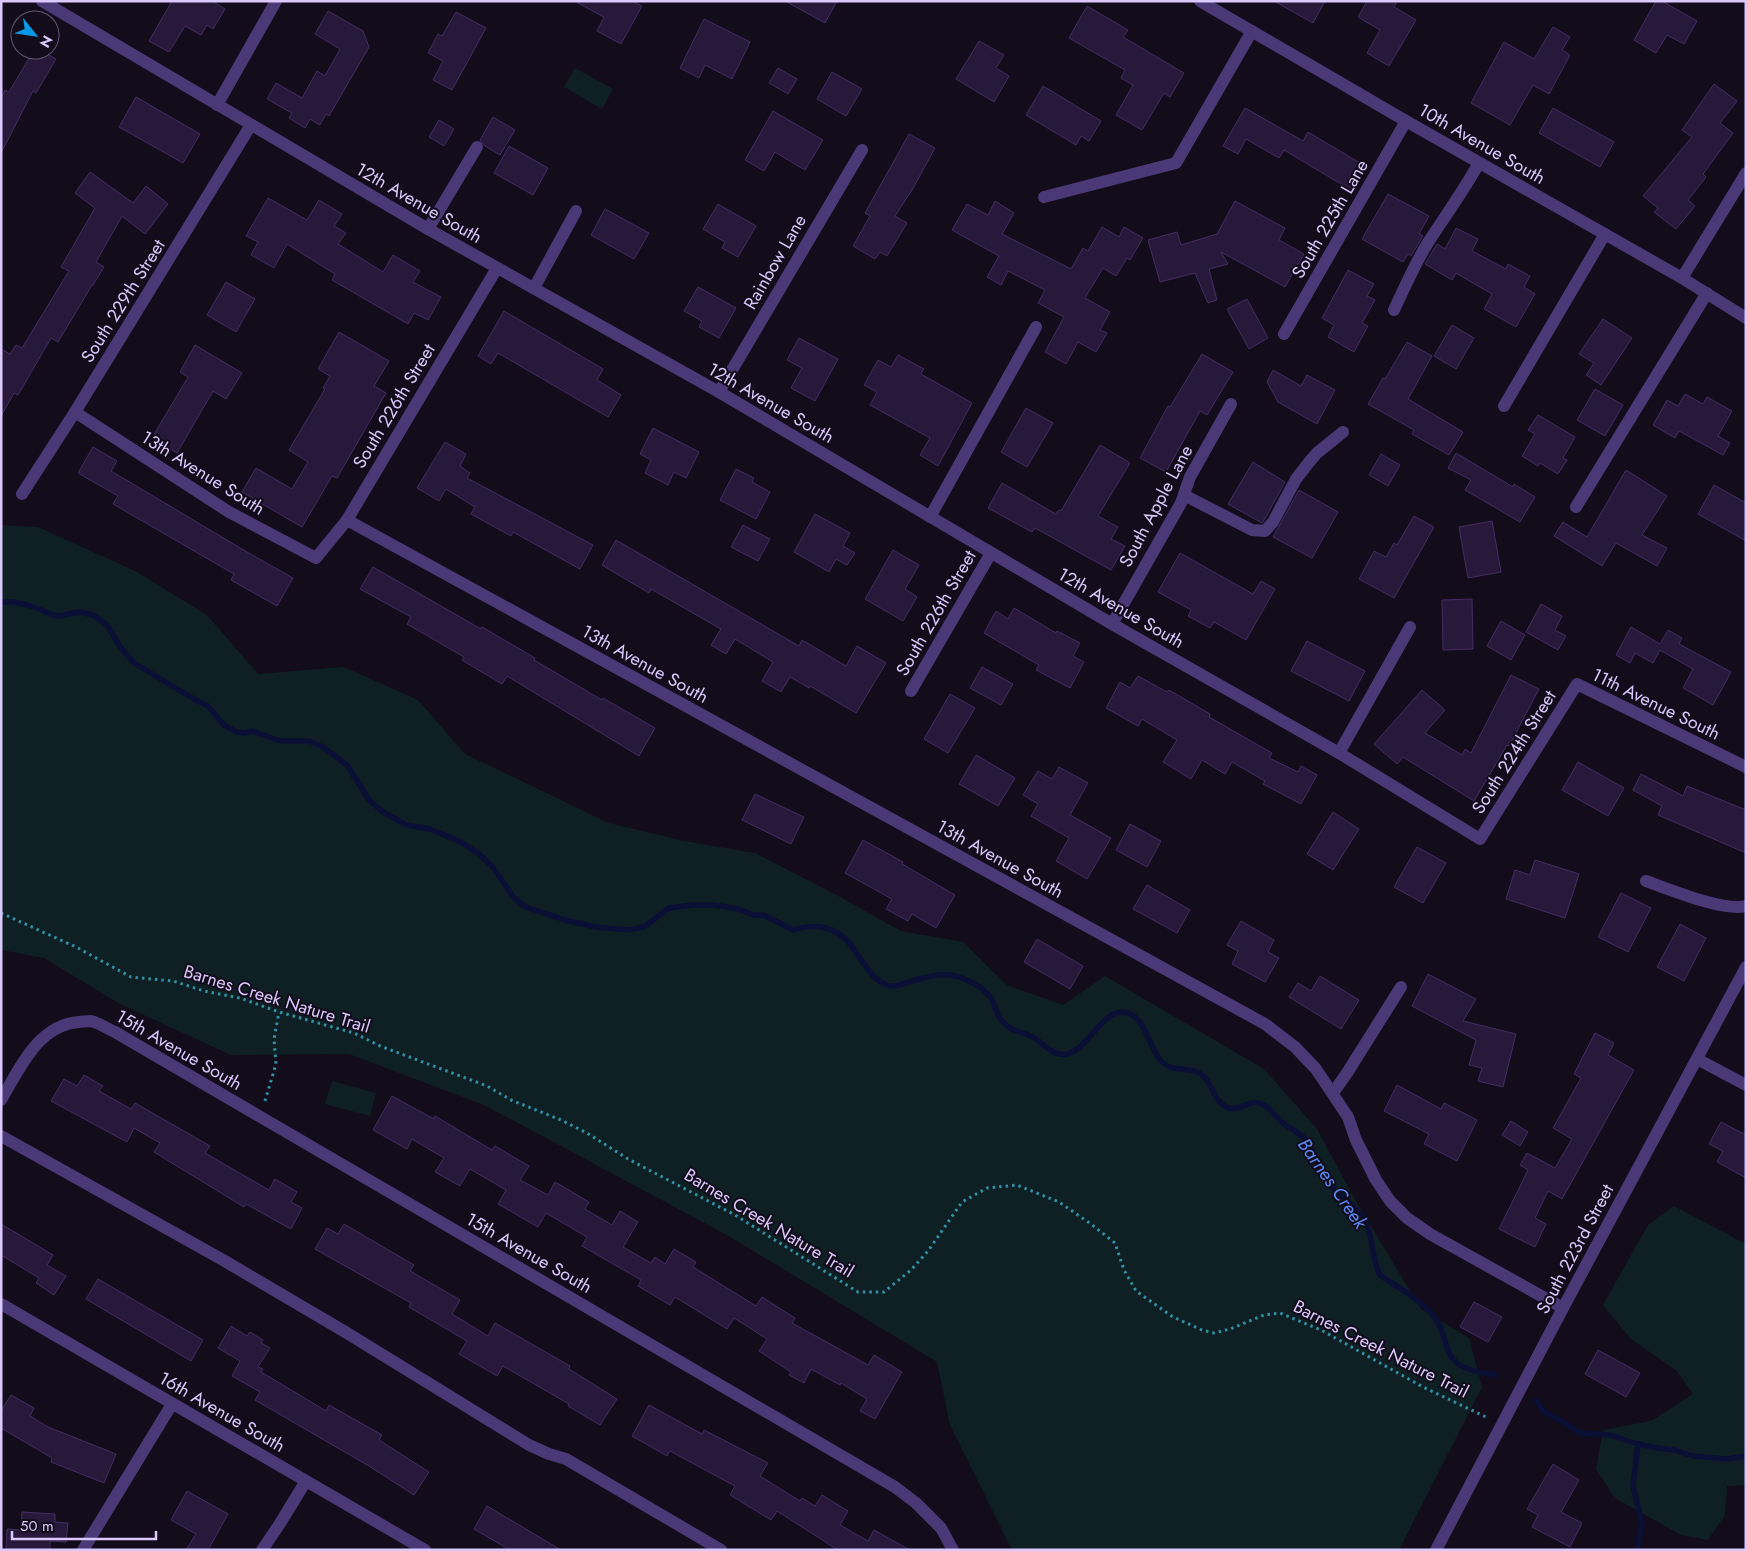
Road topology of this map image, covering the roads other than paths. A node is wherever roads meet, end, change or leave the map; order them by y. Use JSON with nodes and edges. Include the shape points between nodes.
{"nodes":[{"id":1,"x":42,"y":1,"type":"edge"},
{"id":2,"x":276,"y":1,"type":"edge"},
{"id":3,"x":1200,"y":1,"type":"edge"},
{"id":4,"x":1252,"y":31,"type":"junction"},
{"id":5,"x":217,"y":105,"type":"junction"},
{"id":6,"x":1406,"y":121,"type":"junction"},
{"id":7,"x":251,"y":125,"type":"junction"},
{"id":8,"x":477,"y":147,"type":"dead end"},
{"id":9,"x":862,"y":150,"type":"dead end"},
{"id":10,"x":1479,"y":163,"type":"junction"},
{"id":11,"x":1746,"y":173,"type":"edge"},
{"id":12,"x":1044,"y":197,"type":"dead end"},
{"id":13,"x":576,"y":211,"type":"dead end"},
{"id":14,"x":428,"y":229,"type":"junction"},
{"id":15,"x":1605,"y":234,"type":"junction"},
{"id":16,"x":497,"y":268,"type":"junction"},
{"id":17,"x":1682,"y":278,"type":"junction"},
{"id":18,"x":534,"y":288,"type":"junction"},
{"id":19,"x":1707,"y":293,"type":"junction"},
{"id":20,"x":1394,"y":310,"type":"dead end"},
{"id":21,"x":1746,"y":318,"type":"edge"},
{"id":22,"x":1036,"y":327,"type":"dead end"},
{"id":23,"x":1284,"y":334,"type":"dead end"},
{"id":24,"x":719,"y":392,"type":"junction"},
{"id":25,"x":1231,"y":404,"type":"dead end"},
{"id":26,"x":1504,"y":406,"type":"dead end"},
{"id":27,"x":76,"y":412,"type":"junction"},
{"id":28,"x":1344,"y":432,"type":"dead end"},
{"id":29,"x":22,"y":494,"type":"dead end"},
{"id":30,"x":1184,"y":495,"type":"junction"},
{"id":31,"x":1576,"y":507,"type":"dead end"},
{"id":32,"x":930,"y":517,"type":"junction"},
{"id":33,"x":347,"y":520,"type":"junction"},
{"id":34,"x":991,"y":553,"type":"junction"},
{"id":35,"x":316,"y":558,"type":"joint"},
{"id":36,"x":1112,"y":624,"type":"junction"},
{"id":37,"x":1410,"y":628,"type":"dead end"},
{"id":38,"x":1577,"y":684,"type":"joint"},
{"id":39,"x":911,"y":691,"type":"dead end"},
{"id":40,"x":1339,"y":753,"type":"junction"},
{"id":41,"x":1746,"y":767,"type":"edge"},
{"id":42,"x":1480,"y":839,"type":"joint"},
{"id":43,"x":1646,"y":881,"type":"dead end"},
{"id":44,"x":1746,"y":906,"type":"edge"},
{"id":45,"x":1746,"y":967,"type":"edge"},
{"id":46,"x":1401,"y":987,"type":"dead end"},
{"id":47,"x":1697,"y":1059,"type":"junction"},
{"id":48,"x":1746,"y":1085,"type":"edge"},
{"id":49,"x":1333,"y":1093,"type":"junction"},
{"id":50,"x":1,"y":1100,"type":"edge"},
{"id":51,"x":1,"y":1136,"type":"edge"},
{"id":52,"x":1,"y":1304,"type":"edge"},
{"id":53,"x":1563,"y":1308,"type":"junction"},
{"id":54,"x":172,"y":1404,"type":"junction"},
{"id":55,"x":306,"y":1481,"type":"junction"},
{"id":56,"x":423,"y":1549,"type":"edge"},
{"id":57,"x":83,"y":1550,"type":"edge"},
{"id":58,"x":262,"y":1550,"type":"edge"},
{"id":59,"x":721,"y":1550,"type":"edge"},
{"id":60,"x":953,"y":1550,"type":"edge"},
{"id":61,"x":1436,"y":1550,"type":"edge"}],
"edges":[{"from":1,"to":5,"type":"street","name":"12th Avenue South"},
{"from":2,"to":5,"type":"street"},
{"from":3,"to":4,"type":"street","name":"10th Avenue South"},
{"from":4,"to":6,"type":"street","name":"10th Avenue South"},
{"from":4,"to":12,"type":"street","via":[[1176,163]]},
{"from":5,"to":7,"type":"street","name":"12th Avenue South"},
{"from":6,"to":10,"type":"street","name":"10th Avenue South"},
{"from":6,"to":23,"type":"street","name":"South 225th Lane"},
{"from":7,"to":14,"type":"street","name":"12th Avenue South"},
{"from":7,"to":27,"type":"street","name":"South 229th Street"},
{"from":8,"to":14,"type":"street"},
{"from":9,"to":24,"type":"street","name":"Rainbow Lane"},
{"from":10,"to":15,"type":"street","name":"10th Avenue South"},
{"from":10,"to":20,"type":"street","via":[[1425,248]]},
{"from":11,"to":17,"type":"street"},
{"from":13,"to":18,"type":"street"},
{"from":14,"to":16,"type":"street","name":"12th Avenue South"},
{"from":15,"to":17,"type":"street","name":"10th Avenue South"},
{"from":15,"to":26,"type":"street"},
{"from":16,"to":18,"type":"street","name":"12th Avenue South"},
{"from":16,"to":33,"type":"street","name":"South 226th Street"},
{"from":17,"to":19,"type":"street","name":"10th Avenue South"},
{"from":18,"to":24,"type":"street","name":"12th Avenue South"},
{"from":19,"to":21,"type":"street","name":"10th Avenue South"},
{"from":19,"to":31,"type":"street"},
{"from":22,"to":32,"type":"street"},
{"from":24,"to":32,"type":"street","name":"12th Avenue South"},
{"from":25,"to":30,"type":"street","name":"South Apple Lane","via":[[1190,477]]},
{"from":27,"to":29,"type":"street","name":"South 229th Street"},
{"from":27,"to":35,"type":"street","name":"13th Avenue South","via":[[229,512]]},
{"from":28,"to":30,"type":"street","via":[[1310,461],[1265,530],[1252,530]]},
{"from":30,"to":36,"type":"street","name":"South Apple Lane"},
{"from":32,"to":34,"type":"street","name":"12th Avenue South"},
{"from":33,"to":35,"type":"street","name":"South 226th Street"},
{"from":33,"to":49,"type":"street","name":"13th Avenue South","via":[[1265,1024],[1311,1063]]},
{"from":34,"to":36,"type":"street","name":"12th Avenue South"},
{"from":34,"to":39,"type":"street","name":"South 226th Street"},
{"from":36,"to":40,"type":"street","name":"12th Avenue South"},
{"from":37,"to":40,"type":"street"},
{"from":38,"to":41,"type":"street","name":"11th Avenue South"},
{"from":38,"to":42,"type":"street","name":"South 224th Street"},
{"from":40,"to":42,"type":"street","name":"12th Avenue South"},
{"from":43,"to":44,"type":"street","via":[[1733,908]]},
{"from":45,"to":47,"type":"street","name":"South 223rd Street"},
{"from":46,"to":49,"type":"street"},
{"from":47,"to":48,"type":"street"},
{"from":47,"to":53,"type":"street","name":"South 223rd Street"},
{"from":49,"to":53,"type":"street","name":"13th Avenue South","via":[[1348,1117],[1376,1180],[1407,1218]]},
{"from":50,"to":60,"type":"street","name":"15th Avenue South","via":[[26,1058],[41,1038],[52,1030],[66,1023],[90,1021],[115,1032],[895,1487],[941,1528]]},
{"from":51,"to":59,"type":"street","via":[[223,1260],[529,1444],[566,1459]]},
{"from":52,"to":54,"type":"street","name":"16th Avenue South"},
{"from":53,"to":61,"type":"street","name":"South 223rd Street"},
{"from":54,"to":55,"type":"street","name":"16th Avenue South"},
{"from":54,"to":57,"type":"street"},
{"from":55,"to":56,"type":"street","name":"16th Avenue South"},
{"from":55,"to":58,"type":"street"}]}
